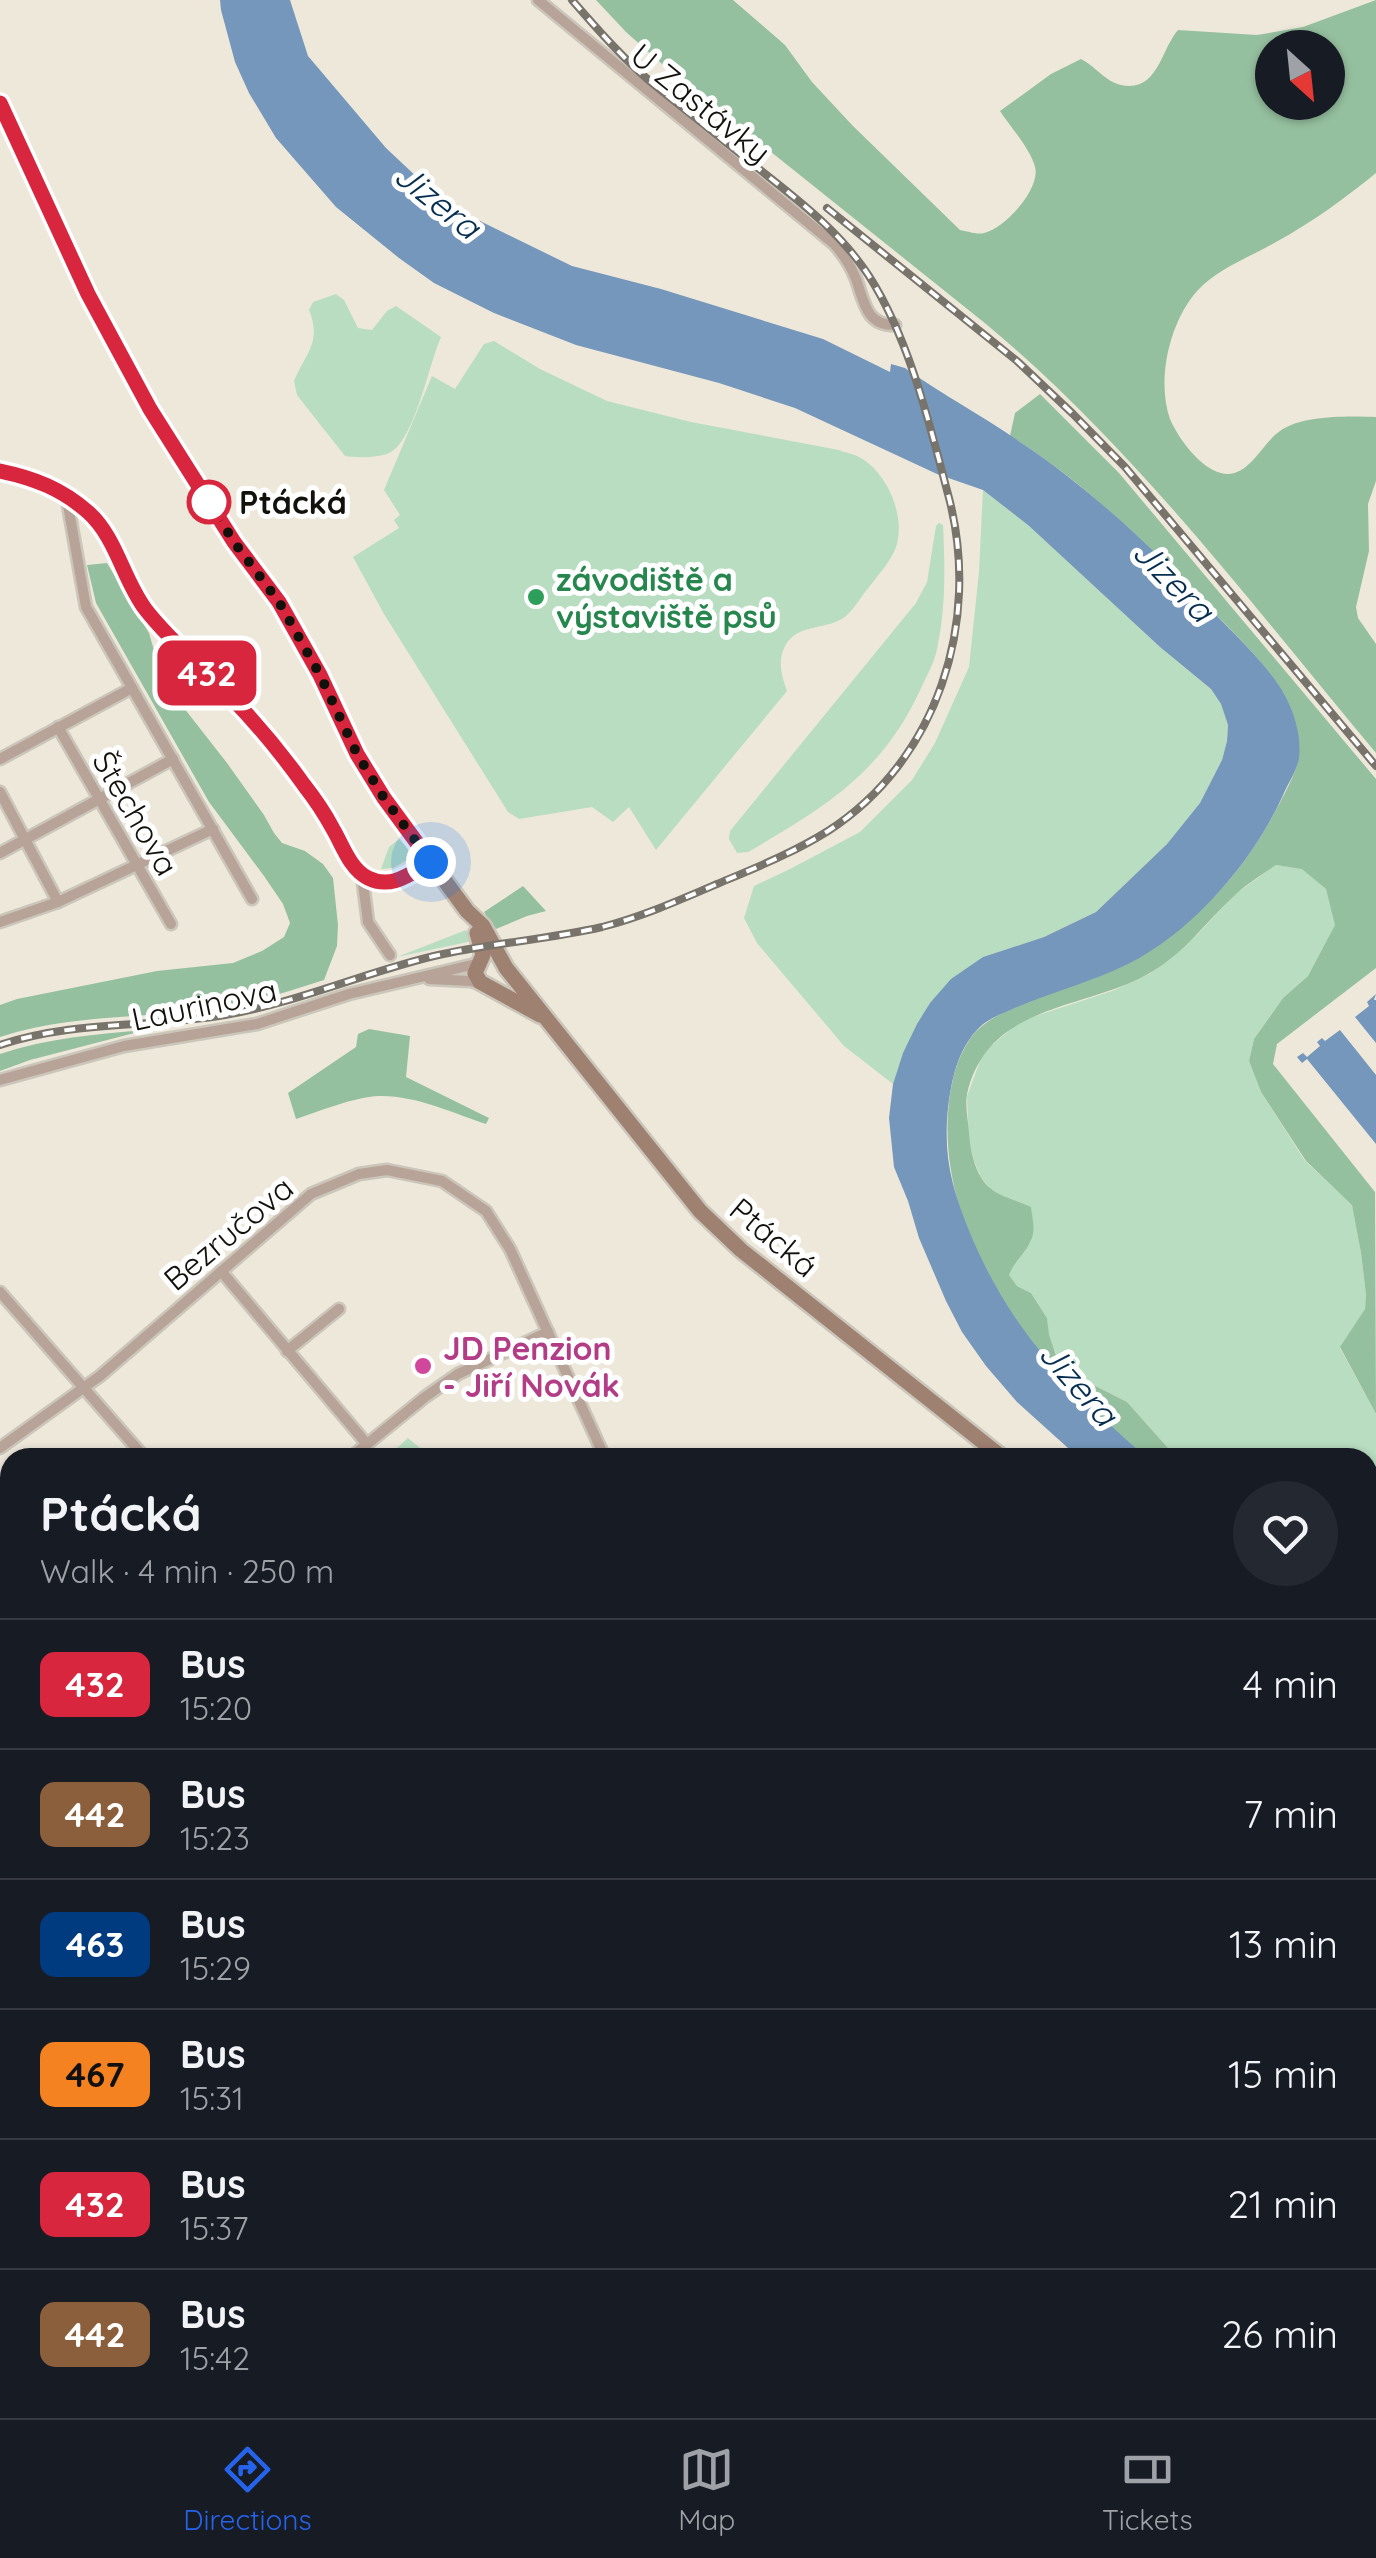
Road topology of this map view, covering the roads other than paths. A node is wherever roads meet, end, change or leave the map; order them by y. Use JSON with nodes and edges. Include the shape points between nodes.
{"nodes":[{"id":1,"x":538,"y":0,"type":"edge"},
{"id":2,"x":0,"y":103,"type":"edge"},
{"id":3,"x":895,"y":325,"type":"dead end"},
{"id":4,"x":0,"y":471,"type":"edge"},
{"id":5,"x":65,"y":494,"type":"junction"},
{"id":6,"x":132,"y":688,"type":"junction"},
{"id":7,"x":58,"y":727,"type":"junction"},
{"id":8,"x":0,"y":759,"type":"edge"},
{"id":9,"x":173,"y":759,"type":"junction"},
{"id":10,"x":0,"y":792,"type":"edge"},
{"id":11,"x":98,"y":798,"type":"junction"},
{"id":12,"x":212,"y":829,"type":"junction"},
{"id":13,"x":25,"y":838,"type":"junction"},
{"id":14,"x":0,"y":852,"type":"edge"},
{"id":15,"x":431,"y":862,"type":"junction"},
{"id":16,"x":136,"y":866,"type":"junction"},
{"id":17,"x":362,"y":874,"type":"junction"},
{"id":18,"x":252,"y":899,"type":"dead end"},
{"id":19,"x":58,"y":902,"type":"junction"},
{"id":20,"x":467,"y":912,"type":"junction"},
{"id":21,"x":0,"y":922,"type":"edge"},
{"id":22,"x":171,"y":924,"type":"dead end"},
{"id":23,"x":390,"y":955,"type":"dead end"},
{"id":24,"x":480,"y":962,"type":"junction"},
{"id":25,"x":506,"y":968,"type":"junction"},
{"id":26,"x":418,"y":978,"type":"junction"},
{"id":27,"x":488,"y":986,"type":"junction"},
{"id":28,"x":548,"y":1020,"type":"junction"},
{"id":29,"x":0,"y":1080,"type":"edge"},
{"id":30,"x":221,"y":1271,"type":"junction"},
{"id":31,"x":0,"y":1292,"type":"edge"},
{"id":32,"x":339,"y":1310,"type":"dead end"},
{"id":33,"x":548,"y":1332,"type":"junction"},
{"id":34,"x":286,"y":1351,"type":"junction"},
{"id":35,"x":84,"y":1386,"type":"junction"},
{"id":36,"x":366,"y":1443,"type":"junction"},
{"id":37,"x":0,"y":1448,"type":"edge"},
{"id":38,"x":137,"y":1448,"type":"edge"},
{"id":39,"x":361,"y":1448,"type":"edge"},
{"id":40,"x":601,"y":1448,"type":"edge"},
{"id":41,"x":991,"y":1448,"type":"edge"}],
"edges":[{"from":1,"to":3,"type":"street","name":"U Zastávky","via":[[834,244],[870,316]]},
{"from":2,"to":15,"type":"street","name":"Ptácká","via":[[88,294],[150,409],[279,602],[357,754]]},
{"from":4,"to":5,"type":"street"},
{"from":5,"to":6,"type":"street","via":[[86,607]]},
{"from":5,"to":17,"type":"street","via":[[96,519],[144,607],[306,788]]},
{"from":6,"to":7,"type":"street"},
{"from":6,"to":9,"type":"street"},
{"from":7,"to":8,"type":"street"},
{"from":7,"to":11,"type":"street","name":"Štechova"},
{"from":9,"to":11,"type":"street"},
{"from":9,"to":12,"type":"street"},
{"from":10,"to":13,"type":"street"},
{"from":11,"to":13,"type":"street"},
{"from":11,"to":16,"type":"street","name":"Štechova"},
{"from":12,"to":16,"type":"street"},
{"from":12,"to":18,"type":"street"},
{"from":13,"to":14,"type":"street"},
{"from":13,"to":19,"type":"street"},
{"from":15,"to":17,"type":"street","via":[[391,882]]},
{"from":15,"to":20,"type":"street","name":"Ptácká"},
{"from":16,"to":19,"type":"street"},
{"from":16,"to":22,"type":"street","name":"Štechova"},
{"from":17,"to":23,"type":"street","via":[[368,922]]},
{"from":19,"to":21,"type":"street"},
{"from":20,"to":24,"type":"street","name":"Ptácká","via":[[482,947]]},
{"from":20,"to":25,"type":"street","name":"Ptácká"},
{"from":24,"to":25,"type":"street"},
{"from":24,"to":26,"type":"street","name":"Laurinova"},
{"from":24,"to":27,"type":"street","via":[[475,973]]},
{"from":25,"to":27,"type":"street","via":[[506,982]]},
{"from":25,"to":28,"type":"street","name":"Ptácká"},
{"from":26,"to":27,"type":"street","name":"Laurinova"},
{"from":26,"to":29,"type":"street","name":"Laurinova","via":[[258,1024],[124,1046]]},
{"from":27,"to":28,"type":"street","name":"Ptácká"},
{"from":28,"to":41,"type":"street","name":"Ptácká","via":[[715,1226]]},
{"from":30,"to":33,"type":"street","name":"Bezručova","via":[[324,1187],[359,1174],[415,1174],[442,1181],[486,1212]]},
{"from":30,"to":34,"type":"street"},
{"from":30,"to":35,"type":"street","name":"Bezručova"},
{"from":31,"to":35,"type":"street"},
{"from":32,"to":34,"type":"street"},
{"from":33,"to":36,"type":"street","via":[[458,1374]]},
{"from":33,"to":40,"type":"street","name":"Bezručova"},
{"from":34,"to":36,"type":"street"},
{"from":35,"to":37,"type":"street","name":"Bezručova"},
{"from":35,"to":38,"type":"street"},
{"from":36,"to":39,"type":"street"}]}
